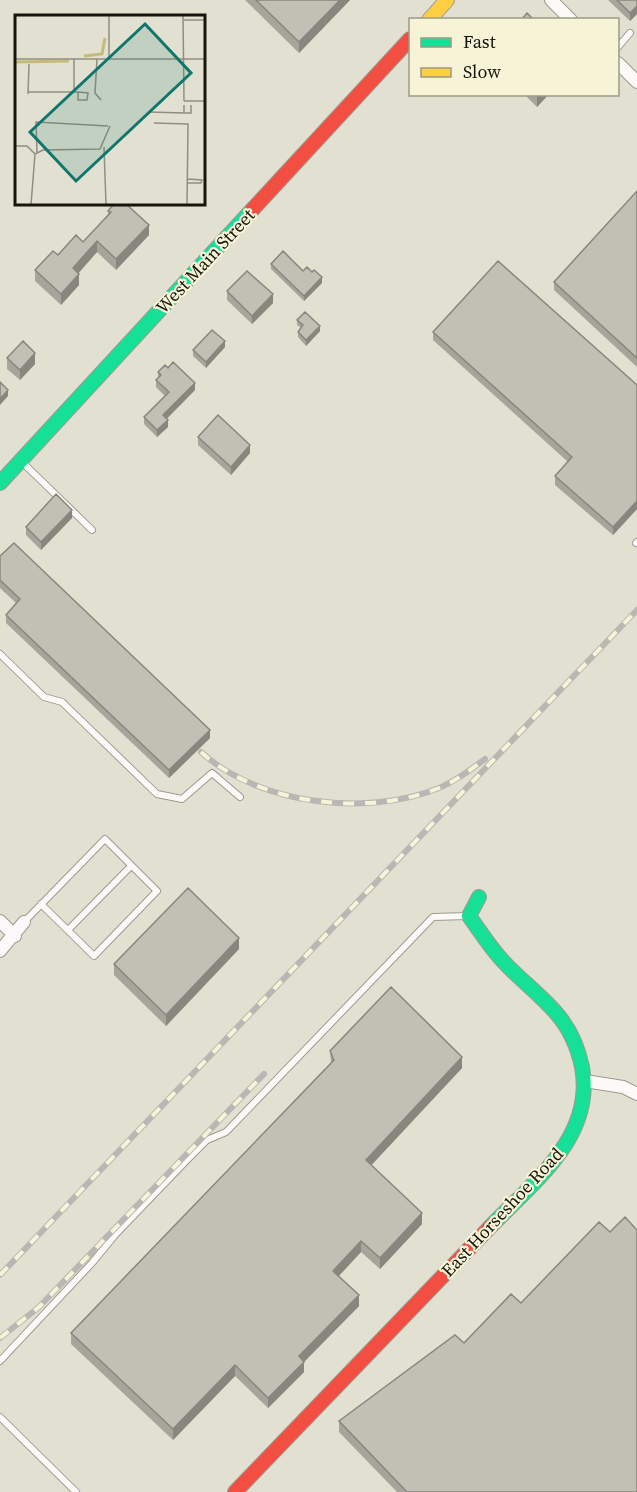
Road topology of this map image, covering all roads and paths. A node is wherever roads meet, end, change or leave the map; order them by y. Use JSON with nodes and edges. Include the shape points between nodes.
{"nodes":[{"id":1,"x":447,"y":0,"type":"edge"},
{"id":2,"x":551,"y":0,"type":"edge"},
{"id":3,"x":431,"y":18,"type":"edge"},
{"id":4,"x":569,"y":18,"type":"edge"},
{"id":5,"x":630,"y":33,"type":"dead end"},
{"id":6,"x":409,"y":41,"type":"edge"},
{"id":7,"x":619,"y":46,"type":"edge"},
{"id":8,"x":619,"y":64,"type":"edge"},
{"id":9,"x":637,"y":82,"type":"edge"},
{"id":10,"x":20,"y":461,"type":"junction"},
{"id":11,"x":3,"y":474,"type":"edge"},
{"id":12,"x":92,"y":530,"type":"dead end"},
{"id":13,"x":0,"y":654,"type":"edge"},
{"id":14,"x":240,"y":797,"type":"dead end"},
{"id":15,"x":131,"y":866,"type":"junction"},
{"id":16,"x":479,"y":897,"type":"dead end"},
{"id":17,"x":41,"y":904,"type":"junction"},
{"id":18,"x":469,"y":916,"type":"junction"},
{"id":19,"x":0,"y":921,"type":"edge"},
{"id":20,"x":24,"y":922,"type":"joint"},
{"id":21,"x":68,"y":930,"type":"junction"},
{"id":22,"x":15,"y":936,"type":"junction"},
{"id":23,"x":0,"y":951,"type":"edge"},
{"id":24,"x":585,"y":1081,"type":"junction"},
{"id":25,"x":637,"y":1094,"type":"edge"},
{"id":26,"x":0,"y":1361,"type":"edge"},
{"id":27,"x":0,"y":1417,"type":"edge"},
{"id":28,"x":76,"y":1492,"type":"edge"},
{"id":29,"x":235,"y":1492,"type":"edge"}],
"edges":[{"from":1,"to":3,"type":"street"},
{"from":2,"to":4,"type":"street"},
{"from":5,"to":7,"type":"lane"},
{"from":6,"to":10,"type":"street","name":"West Main Street"},
{"from":8,"to":9,"type":"street"},
{"from":10,"to":11,"type":"street","name":"West Main Street"},
{"from":10,"to":12,"type":"lane"},
{"from":13,"to":14,"type":"lane","via":[[44,697],[62,702],[157,794],[182,799],[212,773]]},
{"from":15,"to":17,"type":"lane","via":[[105,839]]},
{"from":15,"to":21,"type":"lane"},
{"from":15,"to":21,"type":"lane","via":[[157,891],[102,948],[94,956]]},
{"from":16,"to":18,"type":"street"},
{"from":17,"to":20,"type":"lane"},
{"from":17,"to":21,"type":"lane"},
{"from":18,"to":24,"type":"street","name":"East Horseshoe Road","via":[[493,951],[551,1006],[570,1030]]},
{"from":18,"to":26,"type":"lane","via":[[433,917],[226,1132],[207,1140],[188,1159]]},
{"from":19,"to":22,"type":"street"},
{"from":20,"to":22,"type":"street"},
{"from":22,"to":23,"type":"street"},
{"from":24,"to":25,"type":"street","via":[[616,1085]]},
{"from":24,"to":29,"type":"street","name":"East Horseshoe Road","via":[[578,1120],[549,1166]]},
{"from":27,"to":28,"type":"lane"}]}
